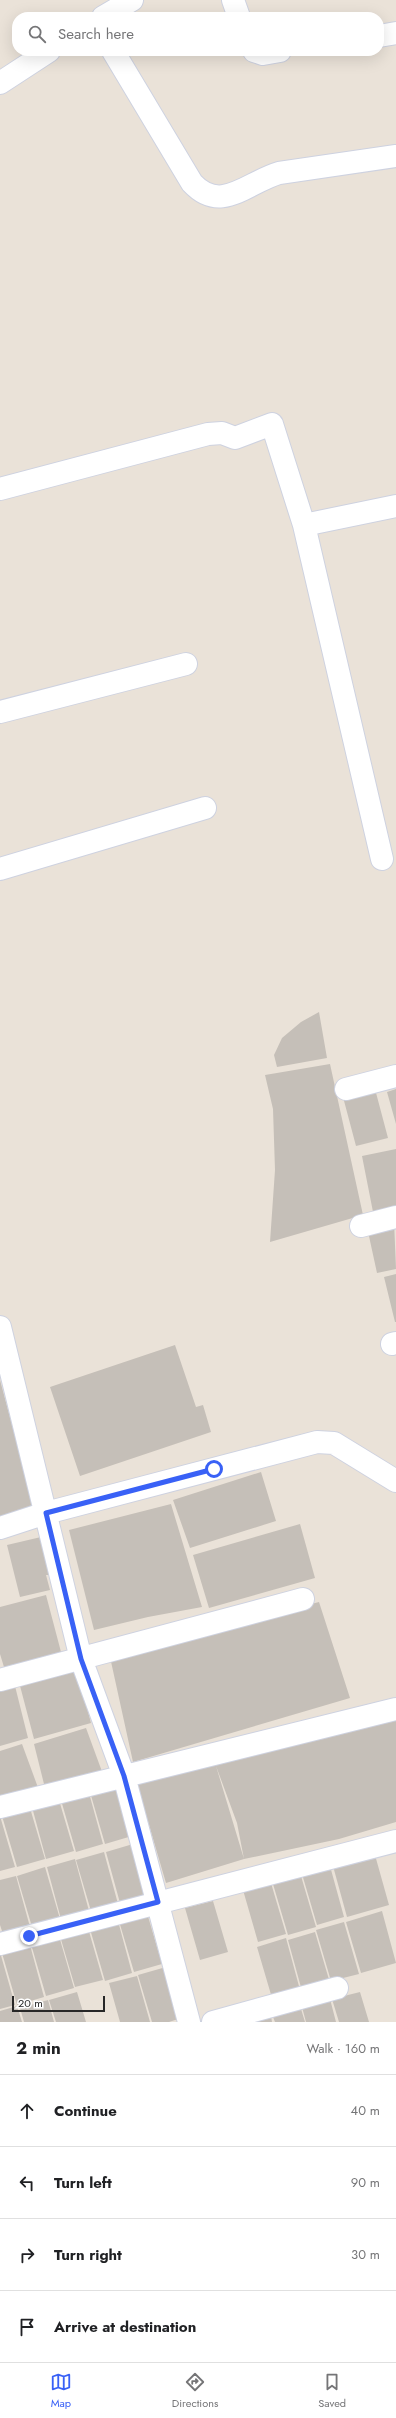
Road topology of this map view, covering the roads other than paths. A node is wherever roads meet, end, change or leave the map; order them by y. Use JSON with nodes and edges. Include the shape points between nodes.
{"nodes":[{"id":1,"x":132,"y":0,"type":"edge"},
{"id":2,"x":233,"y":0,"type":"edge"},
{"id":3,"x":112,"y":12,"type":"edge"},
{"id":4,"x":237,"y":12,"type":"edge"},
{"id":5,"x":396,"y":33,"type":"edge"},
{"id":6,"x":384,"y":35,"type":"edge"},
{"id":7,"x":41,"y":56,"type":"edge"},
{"id":8,"x":116,"y":56,"type":"edge"},
{"id":9,"x":0,"y":83,"type":"edge"},
{"id":10,"x":396,"y":156,"type":"edge"},
{"id":11,"x":0,"y":489,"type":"edge"},
{"id":12,"x":396,"y":506,"type":"edge"},
{"id":13,"x":304,"y":525,"type":"junction"},
{"id":14,"x":186,"y":664,"type":"dead end"},
{"id":15,"x":0,"y":712,"type":"edge"},
{"id":16,"x":205,"y":808,"type":"dead end"},
{"id":17,"x":382,"y":859,"type":"dead end"},
{"id":18,"x":0,"y":869,"type":"edge"},
{"id":19,"x":396,"y":1076,"type":"edge"},
{"id":20,"x":346,"y":1089,"type":"dead end"},
{"id":21,"x":396,"y":1217,"type":"edge"},
{"id":22,"x":361,"y":1226,"type":"dead end"},
{"id":23,"x":0,"y":1327,"type":"edge"},
{"id":24,"x":396,"y":1481,"type":"edge"},
{"id":25,"x":46,"y":1513,"type":"junction"},
{"id":26,"x":0,"y":1528,"type":"edge"},
{"id":27,"x":303,"y":1599,"type":"dead end"},
{"id":28,"x":81,"y":1659,"type":"junction"},
{"id":29,"x":0,"y":1680,"type":"edge"},
{"id":30,"x":396,"y":1709,"type":"edge"},
{"id":31,"x":124,"y":1776,"type":"junction"},
{"id":32,"x":0,"y":1806,"type":"edge"},
{"id":33,"x":396,"y":1841,"type":"edge"},
{"id":34,"x":158,"y":1902,"type":"junction"},
{"id":35,"x":0,"y":1944,"type":"edge"},
{"id":36,"x":337,"y":1988,"type":"dead end"},
{"id":37,"x":190,"y":2022,"type":"edge"},
{"id":38,"x":213,"y":2022,"type":"edge"}],
"edges":[{"from":1,"to":3,"type":"street"},
{"from":2,"to":4,"type":"street"},
{"from":5,"to":6,"type":"street"},
{"from":7,"to":9,"type":"street"},
{"from":8,"to":10,"type":"street","via":[[192,183],[202,193],[217,198],[229,195],[261,178],[279,173]]},
{"from":11,"to":13,"type":"street","via":[[208,434],[222,433],[235,438],[272,424]]},
{"from":12,"to":13,"type":"street"},
{"from":13,"to":17,"type":"street"},
{"from":14,"to":15,"type":"street"},
{"from":16,"to":18,"type":"street"},
{"from":19,"to":20,"type":"street"},
{"from":21,"to":22,"type":"street"},
{"from":23,"to":25,"type":"street"},
{"from":24,"to":25,"type":"street","via":[[334,1443],[317,1442]]},
{"from":25,"to":26,"type":"street"},
{"from":25,"to":28,"type":"street"},
{"from":27,"to":28,"type":"street"},
{"from":28,"to":29,"type":"street"},
{"from":28,"to":31,"type":"street"},
{"from":30,"to":31,"type":"street"},
{"from":31,"to":32,"type":"street"},
{"from":31,"to":34,"type":"street"},
{"from":33,"to":34,"type":"street"},
{"from":34,"to":35,"type":"street"},
{"from":34,"to":37,"type":"street"},
{"from":36,"to":38,"type":"street"}]}
